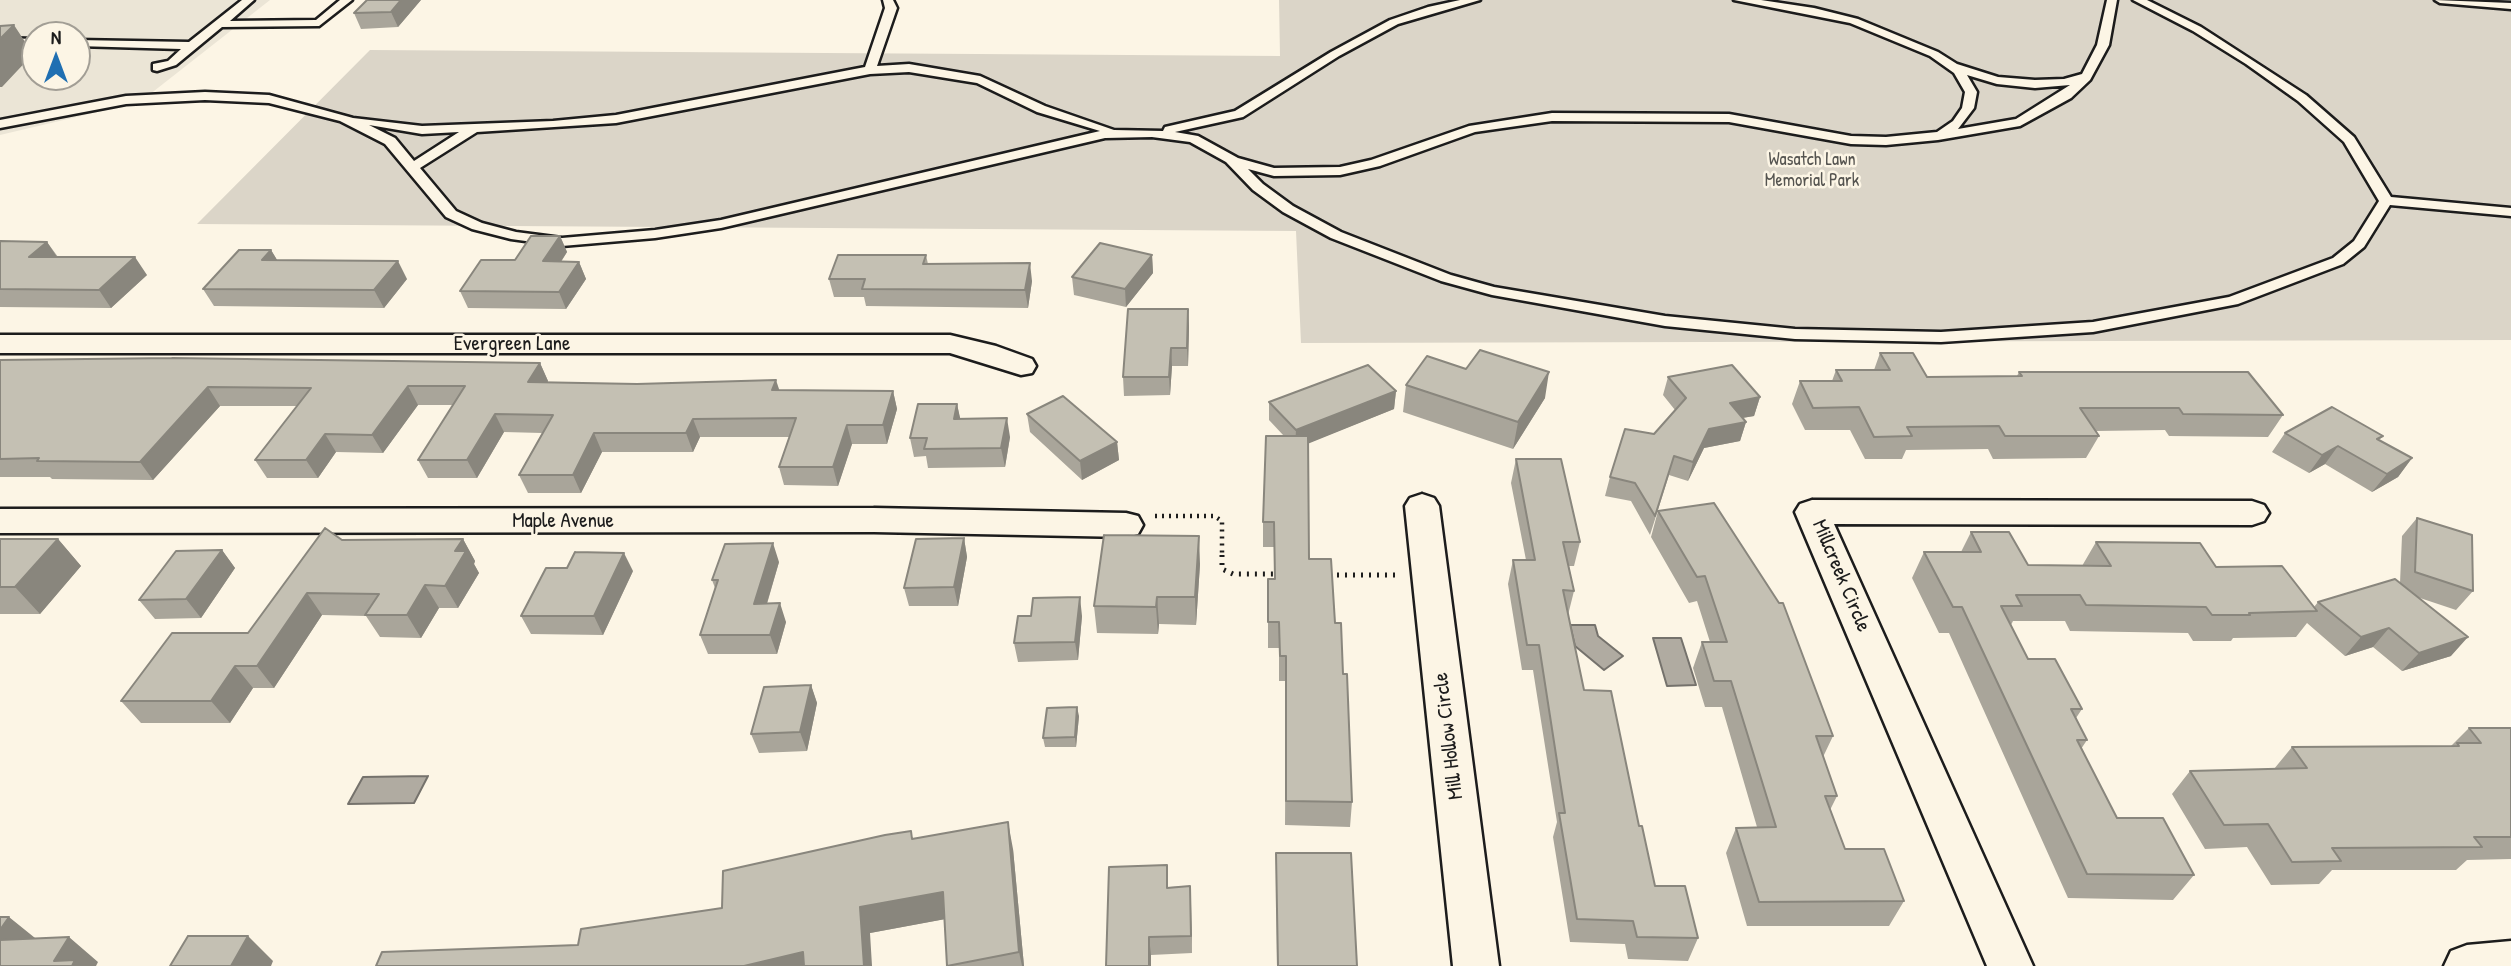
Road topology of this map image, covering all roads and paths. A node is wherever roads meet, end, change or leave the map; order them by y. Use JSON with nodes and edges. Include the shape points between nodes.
{"nodes":[{"id":1,"x":249,"y":0,"type":"edge"},
{"id":2,"x":347,"y":0,"type":"edge"},
{"id":3,"x":888,"y":0,"type":"edge"},
{"id":4,"x":1475,"y":0,"type":"edge"},
{"id":5,"x":1739,"y":0,"type":"edge"},
{"id":6,"x":2112,"y":0,"type":"edge"},
{"id":7,"x":2138,"y":0,"type":"edge"},
{"id":8,"x":2440,"y":0,"type":"edge"},
{"id":9,"x":2485,"y":6,"type":"junction"},
{"id":10,"x":2511,"y":6,"type":"edge"},
{"id":11,"x":2511,"y":15,"type":"edge"},
{"id":12,"x":219,"y":24,"type":"junction"},
{"id":13,"x":0,"y":41,"type":"edge"},
{"id":14,"x":21,"y":42,"type":"edge"},
{"id":15,"x":91,"y":43,"type":"edge"},
{"id":16,"x":192,"y":46,"type":"junction"},
{"id":17,"x":1951,"y":65,"type":"junction"},
{"id":18,"x":157,"y":67,"type":"dead end"},
{"id":19,"x":870,"y":70,"type":"junction"},
{"id":20,"x":2086,"y":77,"type":"junction"},
{"id":21,"x":344,"y":118,"type":"junction"},
{"id":22,"x":0,"y":124,"type":"edge"},
{"id":23,"x":473,"y":130,"type":"junction"},
{"id":24,"x":1132,"y":133,"type":"junction"},
{"id":25,"x":1152,"y":133,"type":"junction"},
{"id":26,"x":1938,"y":136,"type":"junction"},
{"id":27,"x":1231,"y":159,"type":"junction"},
{"id":28,"x":413,"y":167,"type":"junction"},
{"id":29,"x":2386,"y":201,"type":"junction"},
{"id":30,"x":2511,"y":212,"type":"edge"},
{"id":31,"x":0,"y":344,"type":"edge"},
{"id":32,"x":1021,"y":366,"type":"dead end"},
{"id":33,"x":1422,"y":506,"type":"dead end"},
{"id":34,"x":2252,"y":513,"type":"dead end"},
{"id":35,"x":0,"y":522,"type":"edge"},
{"id":36,"x":1126,"y":525,"type":"joint"},
{"id":37,"x":1285,"y":574,"type":"edge"},
{"id":38,"x":1325,"y":575,"type":"edge"},
{"id":39,"x":1430,"y":575,"type":"junction"},
{"id":40,"x":2511,"y":962,"type":"edge"},
{"id":41,"x":1476,"y":966,"type":"edge"},
{"id":42,"x":2010,"y":966,"type":"edge"},
{"id":43,"x":2467,"y":966,"type":"edge"}],
"edges":[{"from":1,"to":12,"type":"lane"},
{"from":2,"to":12,"type":"lane","via":[[319,23]]},
{"from":3,"to":19,"type":"lane","via":[[891,8]]},
{"from":4,"to":25,"type":"lane","via":[[1394,22],[1239,114]]},
{"from":5,"to":17,"type":"lane","via":[[1854,21]]},
{"from":6,"to":20,"type":"lane","via":[[2103,45]]},
{"from":7,"to":29,"type":"lane","via":[[2197,29],[2302,98],[2349,140]]},
{"from":8,"to":9,"type":"lane"},
{"from":9,"to":10,"type":"lane"},
{"from":9,"to":11,"type":"lane"},
{"from":12,"to":16,"type":"lane"},
{"from":13,"to":14,"type":"lane"},
{"from":15,"to":16,"type":"lane"},
{"from":16,"to":18,"type":"lane"},
{"from":17,"to":20,"type":"lane","via":[[1997,80],[2035,84]]},
{"from":17,"to":26,"type":"lane","via":[[1971,92],[1968,108],[1957,124]]},
{"from":19,"to":23,"type":"lane","via":[[616,119]]},
{"from":19,"to":24,"type":"lane","via":[[909,68],[980,80],[1081,124]]},
{"from":20,"to":26,"type":"lane","via":[[2067,95],[2020,122]]},
{"from":21,"to":22,"type":"lane","via":[[269,99],[194,96],[127,100]]},
{"from":21,"to":23,"type":"lane","via":[[422,130]]},
{"from":21,"to":28,"type":"lane","via":[[390,141]]},
{"from":23,"to":28,"type":"lane"},
{"from":24,"to":25,"type":"lane"},
{"from":24,"to":28,"type":"lane","via":[[1105,134],[989,159],[721,224],[607,240],[562,242],[477,226],[451,214]]},
{"from":25,"to":27,"type":"lane","via":[[1193,139]]},
{"from":26,"to":27,"type":"lane","via":[[1851,140],[1729,118],[1552,117],[1473,130],[1340,171],[1275,172]]},
{"from":27,"to":29,"type":"lane","via":[[1258,187],[1336,235],[1446,278],[1492,291],[1665,321],[1795,334],[2021,334],[2093,327],[2233,301],[2338,261],[2359,244]]},
{"from":29,"to":30,"type":"lane"},
{"from":31,"to":32,"type":"street","name":"Evergreen Lane","via":[[950,344]]},
{"from":33,"to":39,"type":"street","name":"Mill Hollow Circle"},
{"from":34,"to":42,"type":"street","name":"Millcreek Circle","via":[[1812,512]]},
{"from":35,"to":36,"type":"street","name":"Maple Avenue","via":[[874,520]]},
{"from":36,"to":37,"type":"path","via":[[1138,516],[1214,516],[1222,522],[1223,569],[1233,574]]},
{"from":38,"to":39,"type":"path"},
{"from":39,"to":41,"type":"street","name":"Mill Hollow Circle"},
{"from":40,"to":43,"type":"street"}]}
